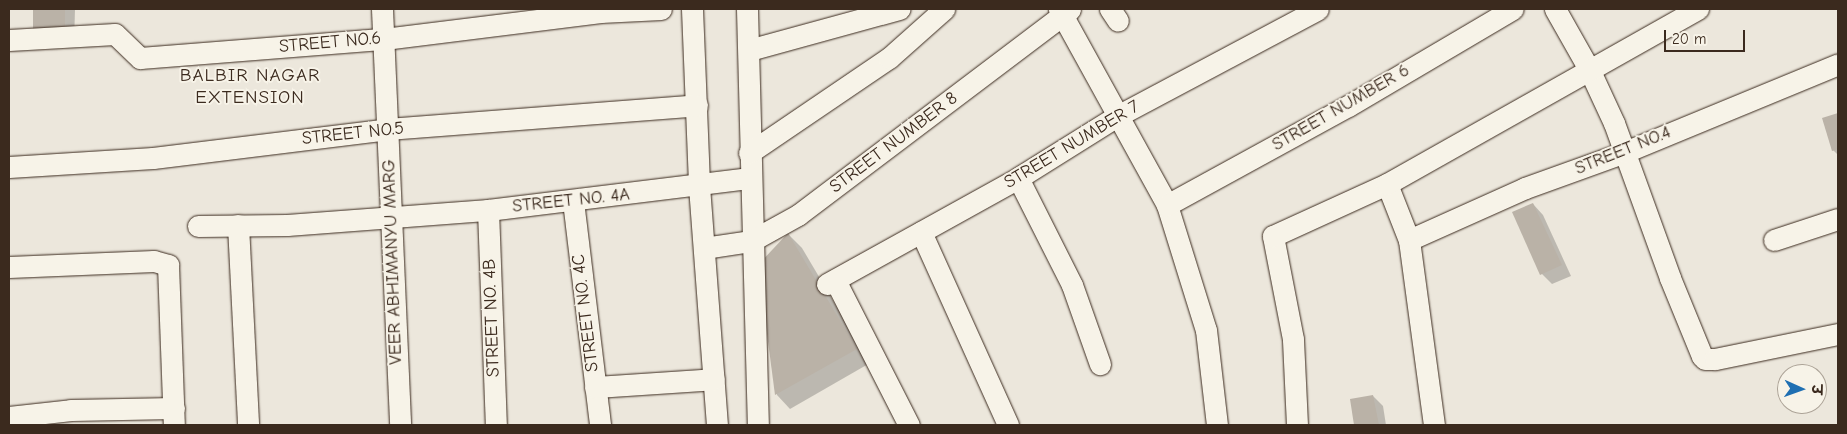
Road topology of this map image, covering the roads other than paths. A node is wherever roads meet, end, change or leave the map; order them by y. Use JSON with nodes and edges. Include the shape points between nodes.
{"nodes":[{"id":1,"x":382,"y":9,"type":"edge"},
{"id":2,"x":661,"y":9,"type":"edge"},
{"id":3,"x":692,"y":9,"type":"edge"},
{"id":4,"x":746,"y":9,"type":"edge"},
{"id":5,"x":899,"y":9,"type":"edge"},
{"id":6,"x":944,"y":9,"type":"edge"},
{"id":7,"x":1318,"y":9,"type":"edge"},
{"id":8,"x":1513,"y":9,"type":"edge"},
{"id":9,"x":1554,"y":9,"type":"edge"},
{"id":10,"x":1698,"y":9,"type":"edge"},
{"id":11,"x":1064,"y":11,"type":"edge"},
{"id":12,"x":384,"y":39,"type":"junction"},
{"id":13,"x":9,"y":40,"type":"edge"},
{"id":14,"x":749,"y":50,"type":"junction"},
{"id":15,"x":1838,"y":64,"type":"edge"},
{"id":16,"x":1589,"y":69,"type":"junction"},
{"id":17,"x":697,"y":105,"type":"junction"},
{"id":18,"x":1119,"y":115,"type":"junction"},
{"id":19,"x":388,"y":129,"type":"junction"},
{"id":20,"x":1625,"y":152,"type":"junction"},
{"id":21,"x":749,"y":153,"type":"junction"},
{"id":22,"x":9,"y":167,"type":"edge"},
{"id":23,"x":750,"y":178,"type":"junction"},
{"id":24,"x":1018,"y":178,"type":"junction"},
{"id":25,"x":1387,"y":184,"type":"junction"},
{"id":26,"x":699,"y":186,"type":"junction"},
{"id":27,"x":574,"y":201,"type":"junction"},
{"id":28,"x":1167,"y":205,"type":"junction"},
{"id":29,"x":488,"y":210,"type":"junction"},
{"id":30,"x":392,"y":218,"type":"junction"},
{"id":31,"x":1838,"y":219,"type":"edge"},
{"id":32,"x":238,"y":225,"type":"junction"},
{"id":33,"x":198,"y":226,"type":"dead end"},
{"id":34,"x":921,"y":232,"type":"junction"},
{"id":35,"x":1409,"y":240,"type":"junction"},
{"id":36,"x":1774,"y":240,"type":"dead end"},
{"id":37,"x":752,"y":241,"type":"junction"},
{"id":38,"x":704,"y":248,"type":"junction"},
{"id":39,"x":9,"y":266,"type":"edge"},
{"id":40,"x":1838,"y":334,"type":"edge"},
{"id":41,"x":1100,"y":364,"type":"dead end"},
{"id":42,"x":714,"y":379,"type":"junction"},
{"id":43,"x":595,"y":387,"type":"junction"},
{"id":44,"x":9,"y":417,"type":"edge"},
{"id":45,"x":174,"y":417,"type":"edge"},
{"id":46,"x":70,"y":418,"type":"edge"},
{"id":47,"x":248,"y":425,"type":"edge"},
{"id":48,"x":400,"y":425,"type":"edge"},
{"id":49,"x":496,"y":425,"type":"edge"},
{"id":50,"x":600,"y":425,"type":"edge"},
{"id":51,"x":717,"y":425,"type":"edge"},
{"id":52,"x":758,"y":425,"type":"edge"},
{"id":53,"x":909,"y":425,"type":"edge"},
{"id":54,"x":1008,"y":425,"type":"edge"},
{"id":55,"x":1217,"y":425,"type":"edge"},
{"id":56,"x":1297,"y":425,"type":"edge"},
{"id":57,"x":1434,"y":425,"type":"edge"}],
"edges":[{"from":1,"to":12,"type":"street","name":"VEER ABHIMANYU MARG"},
{"from":2,"to":12,"type":"street","name":"STREET NO.6","via":[[600,12]]},
{"from":3,"to":17,"type":"street"},
{"from":4,"to":14,"type":"street"},
{"from":5,"to":14,"type":"street"},
{"from":6,"to":21,"type":"street","via":[[889,58]]},
{"from":7,"to":18,"type":"street","name":"STREET NUMBER 7"},
{"from":8,"to":28,"type":"street","name":"STREET NUMBER 6","via":[[1348,106]]},
{"from":9,"to":16,"type":"street"},
{"from":10,"to":16,"type":"street"},
{"from":11,"to":18,"type":"street"},
{"from":11,"to":37,"type":"street","name":"STREET NUMBER 8","via":[[798,215]]},
{"from":12,"to":13,"type":"street","name":"STREET NO.6","via":[[140,58],[115,34]]},
{"from":12,"to":19,"type":"street","name":"VEER ABHIMANYU MARG"},
{"from":14,"to":21,"type":"street"},
{"from":15,"to":20,"type":"street","name":"STREET NO.4"},
{"from":16,"to":20,"type":"street"},
{"from":16,"to":25,"type":"street"},
{"from":17,"to":19,"type":"street","name":"STREET NO.5"},
{"from":17,"to":26,"type":"street"},
{"from":18,"to":24,"type":"street","name":"STREET NUMBER 7"},
{"from":18,"to":28,"type":"street"},
{"from":19,"to":22,"type":"street","name":"STREET NO.5","via":[[153,158]]},
{"from":19,"to":30,"type":"street","name":"VEER ABHIMANYU MARG"},
{"from":20,"to":35,"type":"street","name":"STREET NO.4","via":[[1525,188]]},
{"from":20,"to":40,"type":"street","via":[[1702,356],[1710,359]]},
{"from":21,"to":23,"type":"street"},
{"from":23,"to":26,"type":"street","name":"STREET NO. 4A"},
{"from":23,"to":37,"type":"street"},
{"from":24,"to":34,"type":"street","name":"STREET NUMBER 7"},
{"from":24,"to":41,"type":"street","via":[[1072,285]]},
{"from":25,"to":35,"type":"street"},
{"from":25,"to":56,"type":"street","via":[[1272,236],[1293,340]]},
{"from":26,"to":27,"type":"street","name":"STREET NO. 4A"},
{"from":26,"to":38,"type":"street"},
{"from":27,"to":29,"type":"street","name":"STREET NO. 4A"},
{"from":27,"to":43,"type":"street","name":"STREET NO. 4C"},
{"from":28,"to":55,"type":"street","via":[[1206,330]]},
{"from":29,"to":30,"type":"street","name":"STREET NO. 4A"},
{"from":29,"to":49,"type":"street","name":"STREET NO. 4B"},
{"from":30,"to":32,"type":"street","name":"STREET NO. 4A"},
{"from":30,"to":48,"type":"street","name":"VEER ABHIMANYU MARG"},
{"from":31,"to":36,"type":"street"},
{"from":32,"to":33,"type":"street","name":"STREET NO. 4A"},
{"from":32,"to":47,"type":"street"},
{"from":34,"to":53,"type":"street","name":"STREET NUMBER 7","via":[[831,282]]},
{"from":34,"to":54,"type":"street"},
{"from":35,"to":57,"type":"street"},
{"from":37,"to":38,"type":"street","name":"STREET NUMBER 8"},
{"from":37,"to":52,"type":"street"},
{"from":38,"to":42,"type":"street"},
{"from":39,"to":45,"type":"street","via":[[154,261],[168,266]]},
{"from":42,"to":43,"type":"street"},
{"from":42,"to":51,"type":"street"},
{"from":43,"to":50,"type":"street","name":"STREET NO. 4C"},
{"from":44,"to":46,"type":"street"},
{"from":45,"to":46,"type":"street"}]}
